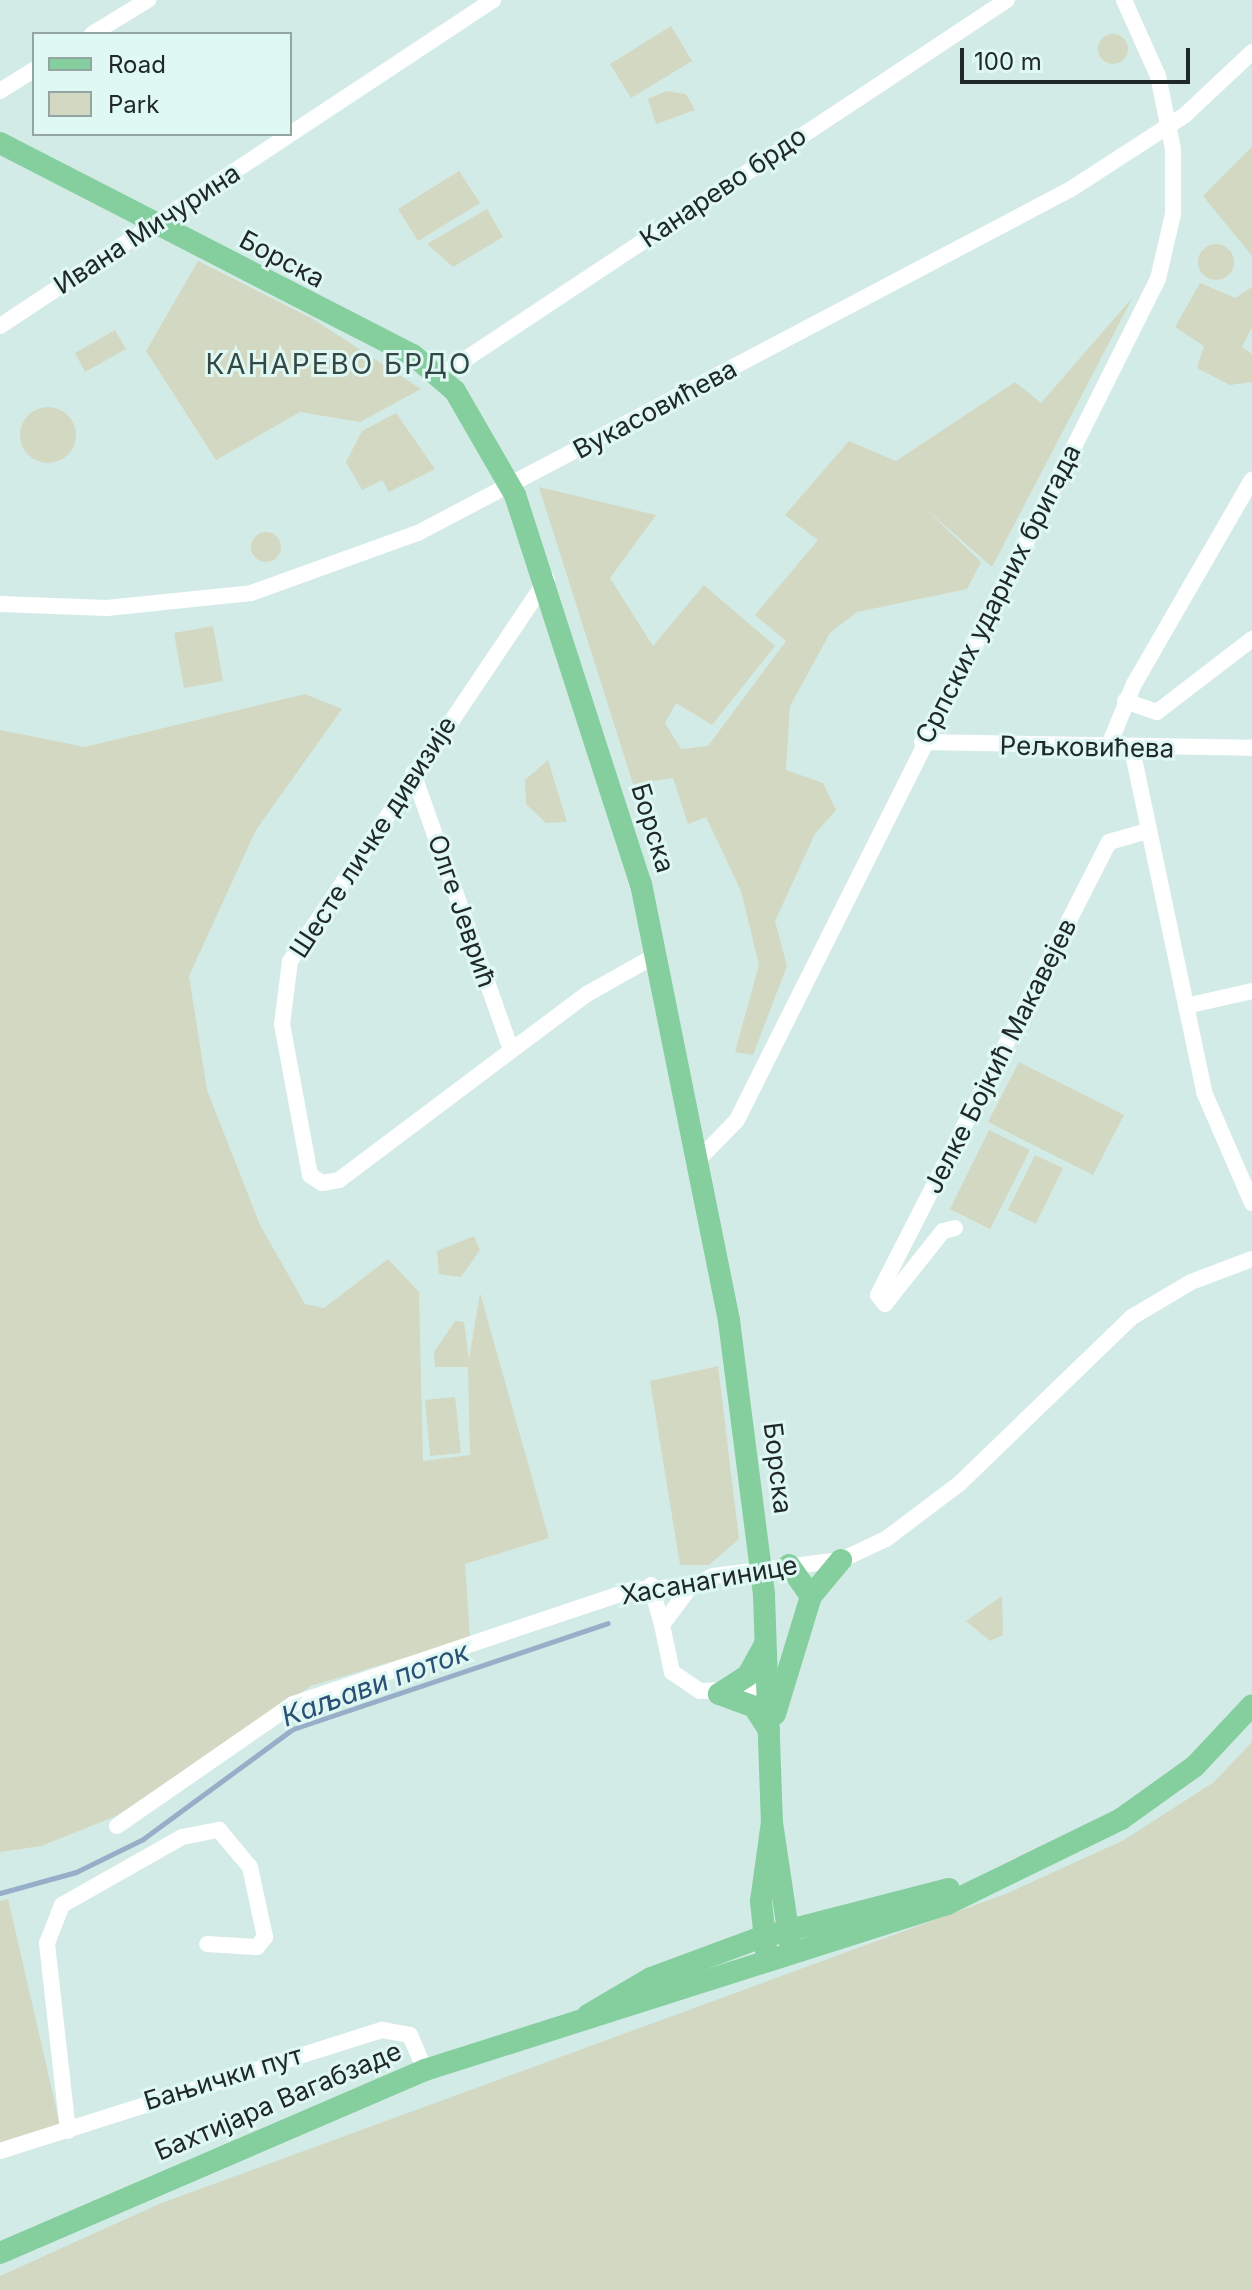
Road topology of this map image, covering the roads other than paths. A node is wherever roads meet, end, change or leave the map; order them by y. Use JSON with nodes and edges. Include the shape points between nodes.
{"nodes":[{"id":1,"x":148,"y":0,"type":"edge"},
{"id":2,"x":493,"y":0,"type":"edge"},
{"id":3,"x":1007,"y":0,"type":"edge"},
{"id":4,"x":1124,"y":0,"type":"edge"},
{"id":5,"x":95,"y":32,"type":"edge"},
{"id":6,"x":1252,"y":52,"type":"edge"},
{"id":7,"x":32,"y":71,"type":"edge"},
{"id":8,"x":0,"y":91,"type":"edge"},
{"id":9,"x":1170,"y":126,"type":"junction"},
{"id":10,"x":292,"y":134,"type":"edge"},
{"id":11,"x":289,"y":136,"type":"edge"},
{"id":12,"x":0,"y":143,"type":"edge"},
{"id":13,"x":157,"y":224,"type":"junction"},
{"id":14,"x":0,"y":326,"type":"edge"},
{"id":15,"x":440,"y":376,"type":"junction"},
{"id":16,"x":1252,"y":480,"type":"edge"},
{"id":17,"x":511,"y":485,"type":"junction"},
{"id":18,"x":547,"y":579,"type":"junction"},
{"id":19,"x":0,"y":604,"type":"edge"},
{"id":20,"x":1252,"y":639,"type":"edge"},
{"id":21,"x":1125,"y":701,"type":"junction"},
{"id":22,"x":922,"y":742,"type":"junction"},
{"id":23,"x":1252,"y":748,"type":"edge"},
{"id":24,"x":1132,"y":749,"type":"junction"},
{"id":25,"x":1107,"y":750,"type":"junction"},
{"id":26,"x":413,"y":773,"type":"junction"},
{"id":27,"x":1145,"y":832,"type":"junction"},
{"id":28,"x":658,"y":954,"type":"junction"},
{"id":29,"x":1252,"y":991,"type":"edge"},
{"id":30,"x":1186,"y":1006,"type":"junction"},
{"id":31,"x":511,"y":1050,"type":"junction"},
{"id":32,"x":699,"y":1159,"type":"junction"},
{"id":33,"x":1252,"y":1203,"type":"edge"},
{"id":34,"x":955,"y":1228,"type":"dead end"},
{"id":35,"x":1252,"y":1259,"type":"edge"},
{"id":36,"x":841,"y":1560,"type":"junction"},
{"id":37,"x":789,"y":1565,"type":"junction"},
{"id":38,"x":651,"y":1585,"type":"junction"},
{"id":39,"x":691,"y":1586,"type":"junction"},
{"id":40,"x":811,"y":1596,"type":"junction"},
{"id":41,"x":662,"y":1625,"type":"junction"},
{"id":42,"x":766,"y":1639,"type":"junction"},
{"id":43,"x":768,"y":1689,"type":"junction"},
{"id":44,"x":719,"y":1694,"type":"junction"},
{"id":45,"x":1252,"y":1705,"type":"edge"},
{"id":46,"x":770,"y":1731,"type":"junction"},
{"id":47,"x":772,"y":1822,"type":"junction"},
{"id":48,"x":117,"y":1826,"type":"dead end"},
{"id":49,"x":790,"y":1941,"type":"junction"},
{"id":50,"x":207,"y":1944,"type":"dead end"},
{"id":51,"x":764,"y":1948,"type":"junction"},
{"id":52,"x":425,"y":2070,"type":"junction"},
{"id":53,"x":68,"y":2131,"type":"junction"},
{"id":54,"x":0,"y":2151,"type":"edge"},
{"id":55,"x":0,"y":2253,"type":"edge"}],
"edges":[{"from":1,"to":5,"type":"street"},
{"from":2,"to":10,"type":"street","name":"Ивана Мичурина"},
{"from":3,"to":15,"type":"street","name":"Канарево брдо"},
{"from":4,"to":9,"type":"street","name":"Српских ударних бригада","via":[[1148,48]]},
{"from":6,"to":9,"type":"street","name":"Вукасовићева"},
{"from":7,"to":8,"type":"street"},
{"from":9,"to":17,"type":"street","name":"Вукасовићева","via":[[993,231]]},
{"from":9,"to":22,"type":"street","name":"Српских ударних бригада","via":[[1173,214],[1158,279]]},
{"from":11,"to":13,"type":"street","name":"Ивана Мичурина"},
{"from":12,"to":13,"type":"main road","name":"Борска"},
{"from":13,"to":14,"type":"street","name":"Ивана Мичурина"},
{"from":13,"to":15,"type":"main road","name":"Борска","via":[[413,355]]},
{"from":15,"to":17,"type":"main road","name":"Борска"},
{"from":16,"to":21,"type":"street"},
{"from":17,"to":18,"type":"main road","name":"Борска"},
{"from":17,"to":19,"type":"street","name":"Вукасовићева","via":[[321,573],[201,601]]},
{"from":18,"to":26,"type":"street","name":"Шесте личке дивизије"},
{"from":18,"to":28,"type":"main road","name":"Борска"},
{"from":20,"to":21,"type":"street","via":[[1157,712]]},
{"from":21,"to":25,"type":"street"},
{"from":22,"to":25,"type":"street","name":"Рељковићева"},
{"from":22,"to":32,"type":"street","name":"Српских ударних бригада","via":[[737,1120]]},
{"from":23,"to":24,"type":"street","name":"Рељковићева"},
{"from":24,"to":25,"type":"street","name":"Рељковићева"},
{"from":24,"to":27,"type":"street"},
{"from":26,"to":31,"type":"street","name":"Олге Јеврић"},
{"from":26,"to":31,"type":"street","name":"Шесте личке дивизије","via":[[287,970],[284,1046],[310,1175],[322,1183],[339,1180]]},
{"from":27,"to":30,"type":"street"},
{"from":27,"to":34,"type":"street","name":"Јелке Бојкић Макавејев","via":[[1109,842],[878,1295],[885,1304],[943,1231]]},
{"from":28,"to":31,"type":"street","name":"Шесте личке дивизије"},
{"from":28,"to":32,"type":"main road","name":"Борска"},
{"from":29,"to":30,"type":"street"},
{"from":30,"to":33,"type":"street","via":[[1216,1132]]},
{"from":32,"to":42,"type":"main road","name":"Борска","via":[[760,1556]]},
{"from":35,"to":36,"type":"street","name":"Хасанагинице","via":[[1168,1293],[1132,1317],[959,1484],[903,1528]]},
{"from":36,"to":37,"type":"street","name":"Хасанагинице"},
{"from":36,"to":40,"type":"main road"},
{"from":37,"to":39,"type":"street","name":"Хасанагинице","via":[[713,1576]]},
{"from":37,"to":40,"type":"main road"},
{"from":38,"to":39,"type":"street","name":"Хасанагинице"},
{"from":38,"to":41,"type":"street"},
{"from":38,"to":48,"type":"street","name":"Хасанагинице","via":[[293,1704]]},
{"from":39,"to":41,"type":"street"},
{"from":40,"to":46,"type":"main road"},
{"from":41,"to":44,"type":"street","via":[[663,1652],[678,1679]]},
{"from":42,"to":43,"type":"main road","name":"Борска"},
{"from":42,"to":44,"type":"main road","via":[[753,1669]]},
{"from":43,"to":44,"type":"street"},
{"from":43,"to":46,"type":"main road","name":"Борска"},
{"from":44,"to":46,"type":"main road","via":[[754,1707]]},
{"from":45,"to":49,"type":"main road","name":"Бахтијара Вагабзаде","via":[[1195,1766],[1145,1803],[947,1904]]},
{"from":46,"to":47,"type":"main road","name":"Борска"},
{"from":47,"to":49,"type":"main road","name":"Борска"},
{"from":47,"to":51,"type":"main road","name":"Борска"},
{"from":49,"to":51,"type":"main road","name":"Бахтијара Вагабзаде"},
{"from":50,"to":53,"type":"street","via":[[257,1947],[265,1937],[250,1867],[219,1830],[182,1837],[62,1905],[47,1943]]},
{"from":51,"to":52,"type":"main road","name":"Бахтијара Вагабзаде","via":[[651,1978],[585,2017]]},
{"from":52,"to":53,"type":"street","name":"Бањички пут","via":[[410,2035],[382,2030]]},
{"from":52,"to":55,"type":"main road","name":"Бахтијара Вагабзаде"},
{"from":53,"to":54,"type":"street","name":"Бањички пут"}]}
